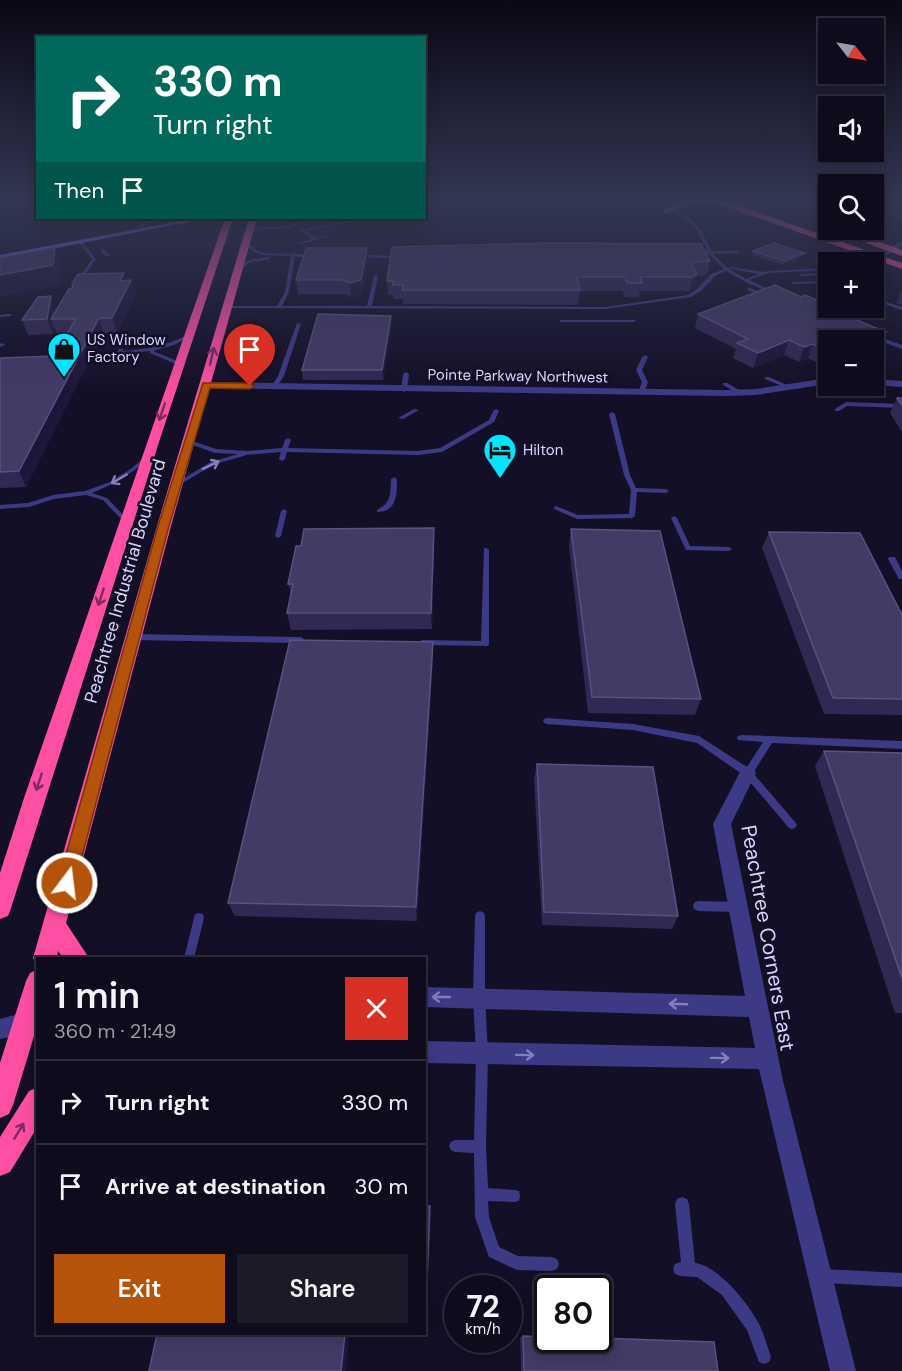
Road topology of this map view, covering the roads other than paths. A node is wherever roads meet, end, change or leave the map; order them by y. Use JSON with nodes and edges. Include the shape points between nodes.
{"nodes":[{"id":1,"x":91,"y":264,"type":"edge"},
{"id":2,"x":213,"y":264,"type":"edge"},
{"id":3,"x":239,"y":264,"type":"edge"},
{"id":4,"x":247,"y":264,"type":"edge"},
{"id":5,"x":292,"y":264,"type":"edge"},
{"id":6,"x":720,"y":264,"type":"joint"},
{"id":7,"x":237,"y":269,"type":"junction"},
{"id":8,"x":728,"y":269,"type":"junction"},
{"id":9,"x":818,"y":269,"type":"edge"},
{"id":10,"x":765,"y":272,"type":"junction"},
{"id":11,"x":818,"y":275,"type":"edge"},
{"id":12,"x":376,"y":276,"type":"dead end"},
{"id":13,"x":746,"y":280,"type":"junction"},
{"id":14,"x":818,"y":282,"type":"edge"},
{"id":15,"x":793,"y":283,"type":"dead end"},
{"id":16,"x":83,"y":284,"type":"edge"},
{"id":17,"x":780,"y":287,"type":"edge"},
{"id":18,"x":750,"y":289,"type":"dead end"},
{"id":19,"x":770,"y":291,"type":"junction"},
{"id":20,"x":784,"y":297,"type":"edge"},
{"id":21,"x":884,"y":302,"type":"edge"},
{"id":22,"x":226,"y":307,"type":"junction"},
{"id":23,"x":279,"y":307,"type":"junction"},
{"id":24,"x":369,"y":307,"type":"junction"},
{"id":25,"x":902,"y":309,"type":"edge"},
{"id":26,"x":9,"y":315,"type":"dead end"},
{"id":27,"x":0,"y":316,"type":"edge"},
{"id":28,"x":562,"y":321,"type":"dead end"},
{"id":29,"x":634,"y":321,"type":"dead end"},
{"id":30,"x":299,"y":324,"type":"dead end"},
{"id":31,"x":189,"y":336,"type":"junction"},
{"id":32,"x":884,"y":340,"type":"edge"},
{"id":33,"x":902,"y":347,"type":"edge"},
{"id":34,"x":148,"y":351,"type":"junction"},
{"id":35,"x":645,"y":357,"type":"dead end"},
{"id":36,"x":115,"y":362,"type":"dead end"},
{"id":37,"x":180,"y":364,"type":"junction"},
{"id":38,"x":406,"y":374,"type":"dead end"},
{"id":39,"x":767,"y":378,"type":"dead end"},
{"id":40,"x":818,"y":381,"type":"edge"},
{"id":41,"x":884,"y":383,"type":"edge"},
{"id":42,"x":725,"y":384,"type":"dead end"},
{"id":43,"x":902,"y":384,"type":"edge"},
{"id":44,"x":206,"y":385,"type":"junction"},
{"id":45,"x":786,"y":387,"type":"junction"},
{"id":46,"x":273,"y":388,"type":"junction"},
{"id":47,"x":404,"y":390,"type":"junction"},
{"id":48,"x":640,"y":392,"type":"junction"},
{"id":49,"x":741,"y":393,"type":"junction"},
{"id":50,"x":902,"y":406,"type":"edge"},
{"id":51,"x":416,"y":410,"type":"dead end"},
{"id":52,"x":837,"y":410,"type":"dead end"},
{"id":53,"x":496,"y":411,"type":"dead end"},
{"id":54,"x":612,"y":414,"type":"dead end"},
{"id":55,"x":401,"y":418,"type":"dead end"},
{"id":56,"x":288,"y":440,"type":"dead end"},
{"id":57,"x":189,"y":442,"type":"junction"},
{"id":58,"x":284,"y":450,"type":"junction"},
{"id":59,"x":247,"y":453,"type":"junction"},
{"id":60,"x":147,"y":456,"type":"junction"},
{"id":61,"x":282,"y":459,"type":"dead end"},
{"id":62,"x":394,"y":479,"type":"dead end"},
{"id":63,"x":177,"y":484,"type":"junction"},
{"id":64,"x":634,"y":490,"type":"junction"},
{"id":65,"x":666,"y":491,"type":"dead end"},
{"id":66,"x":86,"y":493,"type":"junction"},
{"id":67,"x":0,"y":507,"type":"edge"},
{"id":68,"x":556,"y":508,"type":"dead end"},
{"id":69,"x":284,"y":511,"type":"dead end"},
{"id":70,"x":379,"y":511,"type":"dead end"},
{"id":71,"x":674,"y":518,"type":"dead end"},
{"id":72,"x":126,"y":520,"type":"junction"},
{"id":73,"x":278,"y":536,"type":"dead end"},
{"id":74,"x":729,"y":549,"type":"dead end"},
{"id":75,"x":486,"y":550,"type":"dead end"},
{"id":76,"x":892,"y":559,"type":"dead end"},
{"id":77,"x":902,"y":577,"type":"edge"},
{"id":78,"x":133,"y":637,"type":"junction"},
{"id":79,"x":305,"y":640,"type":"edge"},
{"id":80,"x":413,"y":642,"type":"edge"},
{"id":81,"x":547,"y":721,"type":"dead end"},
{"id":82,"x":741,"y":738,"type":"dead end"},
{"id":83,"x":770,"y":739,"type":"junction"},
{"id":84,"x":902,"y":745,"type":"edge"},
{"id":85,"x":748,"y":774,"type":"junction"},
{"id":86,"x":792,"y":825,"type":"dead end"},
{"id":87,"x":698,"y":906,"type":"dead end"},
{"id":88,"x":738,"y":907,"type":"junction"},
{"id":89,"x":0,"y":908,"type":"edge"},
{"id":90,"x":480,"y":916,"type":"dead end"},
{"id":91,"x":199,"y":918,"type":"dead end"},
{"id":92,"x":55,"y":927,"type":"junction"},
{"id":93,"x":45,"y":957,"type":"edge"},
{"id":94,"x":76,"y":957,"type":"edge"},
{"id":95,"x":189,"y":957,"type":"edge"},
{"id":96,"x":36,"y":988,"type":"edge"},
{"id":97,"x":426,"y":997,"type":"edge"},
{"id":98,"x":479,"y":997,"type":"junction"},
{"id":99,"x":758,"y":1007,"type":"junction"},
{"id":100,"x":25,"y":1026,"type":"edge"},
{"id":101,"x":426,"y":1052,"type":"edge"},
{"id":102,"x":482,"y":1054,"type":"junction"},
{"id":103,"x":770,"y":1070,"type":"junction"},
{"id":104,"x":36,"y":1103,"type":"edge"},
{"id":105,"x":0,"y":1105,"type":"edge"},
{"id":106,"x":455,"y":1146,"type":"dead end"},
{"id":107,"x":480,"y":1147,"type":"junction"},
{"id":108,"x":0,"y":1162,"type":"edge"},
{"id":109,"x":482,"y":1194,"type":"junction"},
{"id":110,"x":514,"y":1196,"type":"dead end"},
{"id":111,"x":682,"y":1204,"type":"dead end"},
{"id":112,"x":552,"y":1264,"type":"dead end"},
{"id":113,"x":685,"y":1270,"type":"joint"},
{"id":114,"x":820,"y":1276,"type":"junction"},
{"id":115,"x":902,"y":1280,"type":"edge"},
{"id":116,"x":764,"y":1357,"type":"dead end"},
{"id":117,"x":843,"y":1371,"type":"edge"}],
"edges":[{"from":1,"to":16,"type":"lane","via":[[81,278]]},
{"from":2,"to":31,"type":"highway","name":"Peachtree Industrial Boulevard"},
{"from":3,"to":7,"type":"highway","name":"Peachtree Industrial Boulevard"},
{"from":4,"to":7,"type":"lane"},
{"from":5,"to":23,"type":"lane","via":[[287,292]]},
{"from":6,"to":8,"type":"lane"},
{"from":6,"to":10,"type":"lane"},
{"from":7,"to":22,"type":"highway","name":"Peachtree Industrial Boulevard"},
{"from":8,"to":13,"type":"lane"},
{"from":8,"to":24,"type":"lane","via":[[713,275],[690,296],[605,308]]},
{"from":9,"to":10,"type":"lane"},
{"from":10,"to":11,"type":"lane"},
{"from":10,"to":13,"type":"lane"},
{"from":12,"to":24,"type":"lane"},
{"from":13,"to":19,"type":"lane"},
{"from":14,"to":15,"type":"lane"},
{"from":17,"to":19,"type":"lane"},
{"from":18,"to":19,"type":"lane","via":[[760,295]]},
{"from":19,"to":20,"type":"lane"},
{"from":21,"to":25,"type":"lane"},
{"from":22,"to":23,"type":"lane"},
{"from":44,"to":22,"type":"highway","name":"Peachtree Industrial Boulevard","one_way":true},
{"from":23,"to":24,"type":"lane"},
{"from":26,"to":27,"type":"lane"},
{"from":28,"to":29,"type":"lane"},
{"from":30,"to":46,"type":"lane"},
{"from":31,"to":34,"type":"lane"},
{"from":31,"to":37,"type":"highway","name":"Peachtree Industrial Boulevard"},
{"from":32,"to":33,"type":"lane"},
{"from":34,"to":36,"type":"lane","via":[[121,351]]},
{"from":34,"to":37,"type":"lane"},
{"from":35,"to":48,"type":"lane","via":[[639,370],[645,382]]},
{"from":37,"to":60,"type":"highway","name":"Peachtree Industrial Boulevard","one_way":true},
{"from":38,"to":47,"type":"lane"},
{"from":39,"to":45,"type":"lane"},
{"from":40,"to":45,"type":"street","name":"Pointe Parkway Northwest"},
{"from":41,"to":43,"type":"street"},
{"from":42,"to":49,"type":"lane"},
{"from":44,"to":46,"type":"street","name":"Pointe Parkway Northwest"},
{"from":44,"to":57,"type":"highway","name":"Peachtree Industrial Boulevard"},
{"from":45,"to":49,"type":"street","name":"Pointe Parkway Northwest"},
{"from":46,"to":47,"type":"street","name":"Pointe Parkway Northwest"},
{"from":47,"to":48,"type":"street","name":"Pointe Parkway Northwest"},
{"from":48,"to":49,"type":"street","name":"Pointe Parkway Northwest"},
{"from":50,"to":52,"type":"lane","via":[[846,404]]},
{"from":51,"to":55,"type":"lane"},
{"from":53,"to":58,"type":"lane","via":[[492,421],[442,450]]},
{"from":54,"to":64,"type":"lane"},
{"from":56,"to":58,"type":"lane"},
{"from":57,"to":59,"type":"lane","via":[[215,451]]},
{"from":57,"to":63,"type":"highway","name":"Peachtree Industrial Boulevard"},
{"from":58,"to":59,"type":"lane"},
{"from":58,"to":61,"type":"lane"},
{"from":63,"to":59,"type":"lane","one_way":true,"via":[[213,463]]},
{"from":60,"to":66,"type":"lane","one_way":true,"via":[[135,469]]},
{"from":60,"to":72,"type":"highway","name":"Peachtree Industrial Boulevard"},
{"from":62,"to":70,"type":"lane","via":[[392,501]]},
{"from":63,"to":78,"type":"highway","name":"Peachtree Industrial Boulevard"},
{"from":64,"to":65,"type":"lane"},
{"from":64,"to":68,"type":"lane","via":[[632,516],[577,517]]},
{"from":66,"to":67,"type":"lane"},
{"from":66,"to":72,"type":"lane","via":[[105,499]]},
{"from":69,"to":73,"type":"lane"},
{"from":71,"to":74,"type":"lane","via":[[688,548]]},
{"from":72,"to":89,"type":"highway","name":"Peachtree Industrial Boulevard","one_way":true},
{"from":75,"to":80,"type":"lane","via":[[485,644]]},
{"from":76,"to":77,"type":"lane"},
{"from":78,"to":79,"type":"lane"},
{"from":78,"to":92,"type":"highway","name":"Peachtree Industrial Boulevard"},
{"from":81,"to":85,"type":"lane","via":[[633,727],[699,740]]},
{"from":82,"to":83,"type":"lane"},
{"from":83,"to":84,"type":"lane"},
{"from":83,"to":85,"type":"lane"},
{"from":85,"to":86,"type":"lane"},
{"from":85,"to":88,"type":"street","name":"Peachtree Corners East","via":[[722,824]]},
{"from":87,"to":88,"type":"lane"},
{"from":88,"to":99,"type":"street","name":"Peachtree Corners East"},
{"from":90,"to":98,"type":"lane"},
{"from":91,"to":95,"type":"lane"},
{"from":92,"to":93,"type":"highway","name":"Peachtree Industrial Boulevard"},
{"from":92,"to":94,"type":"highway"},
{"from":96,"to":100,"type":"highway"},
{"from":98,"to":97,"type":"street","one_way":true},
{"from":99,"to":98,"type":"street","one_way":true},
{"from":98,"to":102,"type":"lane"},
{"from":99,"to":103,"type":"street","name":"Peachtree Corners East"},
{"from":100,"to":105,"type":"highway"},
{"from":101,"to":102,"type":"street"},
{"from":102,"to":103,"type":"street","one_way":true},
{"from":102,"to":107,"type":"lane"},
{"from":103,"to":114,"type":"street","name":"Peachtree Corners East"},
{"from":108,"to":104,"type":"highway","one_way":true},
{"from":106,"to":107,"type":"lane"},
{"from":107,"to":109,"type":"lane"},
{"from":109,"to":110,"type":"lane"},
{"from":109,"to":112,"type":"lane","via":[[482,1217],[494,1252],[517,1263]]},
{"from":111,"to":113,"type":"lane"},
{"from":113,"to":116,"type":"lane","via":[[699,1270],[727,1290],[753,1326]]},
{"from":114,"to":115,"type":"lane"},
{"from":114,"to":117,"type":"street","name":"Peachtree Corners East"}]}
